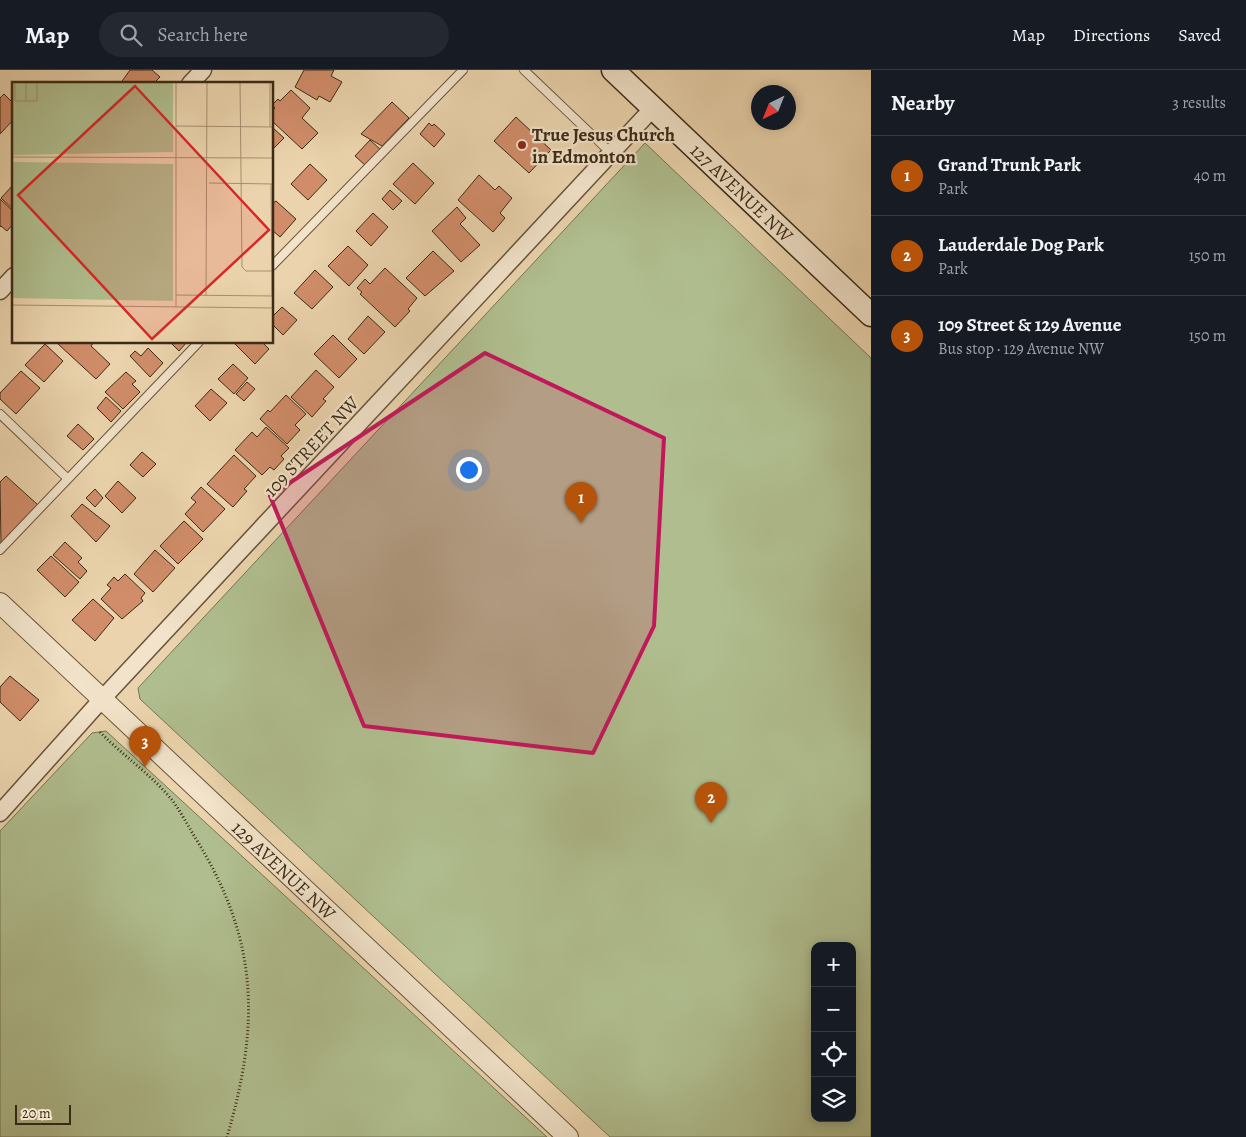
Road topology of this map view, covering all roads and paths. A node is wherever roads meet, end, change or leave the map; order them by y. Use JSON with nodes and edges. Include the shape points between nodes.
{"nodes":[{"id":1,"x":203,"y":70,"type":"edge"},
{"id":2,"x":463,"y":70,"type":"edge"},
{"id":3,"x":524,"y":70,"type":"edge"},
{"id":4,"x":613,"y":70,"type":"edge"},
{"id":5,"x":192,"y":82,"type":"edge"},
{"id":6,"x":653,"y":108,"type":"junction"},
{"id":7,"x":611,"y":153,"type":"junction"},
{"id":8,"x":274,"y":264,"type":"edge"},
{"id":9,"x":12,"y":278,"type":"edge"},
{"id":10,"x":0,"y":291,"type":"edge"},
{"id":11,"x":871,"y":315,"type":"edge"},
{"id":12,"x":197,"y":344,"type":"edge"},
{"id":13,"x":0,"y":414,"type":"edge"},
{"id":14,"x":67,"y":478,"type":"junction"},
{"id":15,"x":0,"y":550,"type":"edge"},
{"id":16,"x":0,"y":603,"type":"edge"},
{"id":17,"x":103,"y":698,"type":"junction"},
{"id":18,"x":100,"y":732,"type":"dead end"},
{"id":19,"x":0,"y":813,"type":"edge"},
{"id":20,"x":227,"y":1137,"type":"edge"},
{"id":21,"x":568,"y":1137,"type":"edge"}],
"edges":[{"from":1,"to":5,"type":"street"},
{"from":2,"to":8,"type":"lane"},
{"from":3,"to":7,"type":"lane"},
{"from":4,"to":6,"type":"main road","name":"127 AVENUE NW"},
{"from":6,"to":7,"type":"street","name":"109 STREET NW"},
{"from":6,"to":11,"type":"main road","name":"127 AVENUE NW"},
{"from":7,"to":17,"type":"street","name":"109 STREET NW"},
{"from":9,"to":10,"type":"street"},
{"from":12,"to":14,"type":"lane"},
{"from":13,"to":14,"type":"lane"},
{"from":14,"to":15,"type":"lane"},
{"from":16,"to":17,"type":"street","name":"129 AVENUE NW"},
{"from":17,"to":19,"type":"street","name":"109 STREET NW"},
{"from":17,"to":21,"type":"street","name":"129 AVENUE NW"},
{"from":18,"to":20,"type":"path","via":[[171,799],[228,898],[240,935],[249,987],[248,1042],[240,1092]]}]}
